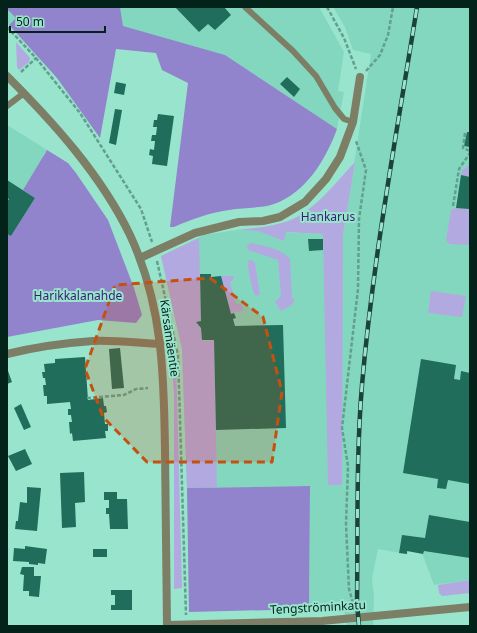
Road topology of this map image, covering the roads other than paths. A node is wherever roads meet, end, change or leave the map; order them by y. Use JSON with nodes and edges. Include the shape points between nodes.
{"nodes":[{"id":1,"x":245,"y":7,"type":"edge"},
{"id":2,"x":7,"y":76,"type":"edge"},
{"id":3,"x":360,"y":77,"type":"road end"},
{"id":4,"x":24,"y":93,"type":"junction"},
{"id":5,"x":7,"y":106,"type":"edge"},
{"id":6,"x":352,"y":125,"type":"junction"},
{"id":7,"x":140,"y":258,"type":"junction"},
{"id":8,"x":161,"y":344,"type":"junction"},
{"id":9,"x":7,"y":354,"type":"edge"},
{"id":10,"x":470,"y":607,"type":"edge"},
{"id":11,"x":168,"y":626,"type":"edge"}],
"edges":[{"from":1,"to":6,"type":"lane","via":[[316,76],[335,108]]},
{"from":2,"to":4,"type":"street","name":"Kärsämäentie"},
{"from":3,"to":6,"type":"street"},
{"from":4,"to":5,"type":"lane"},
{"from":4,"to":7,"type":"street","name":"Kärsämäentie","via":[[67,140],[96,178],[119,215]]},
{"from":6,"to":7,"type":"street","via":[[340,157],[326,179],[305,202],[293,210],[280,217],[263,221],[239,222],[195,233]]},
{"from":7,"to":8,"type":"street","name":"Kärsämäentie","via":[[152,296]]},
{"from":8,"to":9,"type":"street","via":[[94,341],[32,348]]},
{"from":8,"to":11,"type":"street","name":"Kärsämäentie","via":[[165,412]]},
{"from":10,"to":11,"type":"street","name":"Tengströminkatu","via":[[322,621]]}]}
